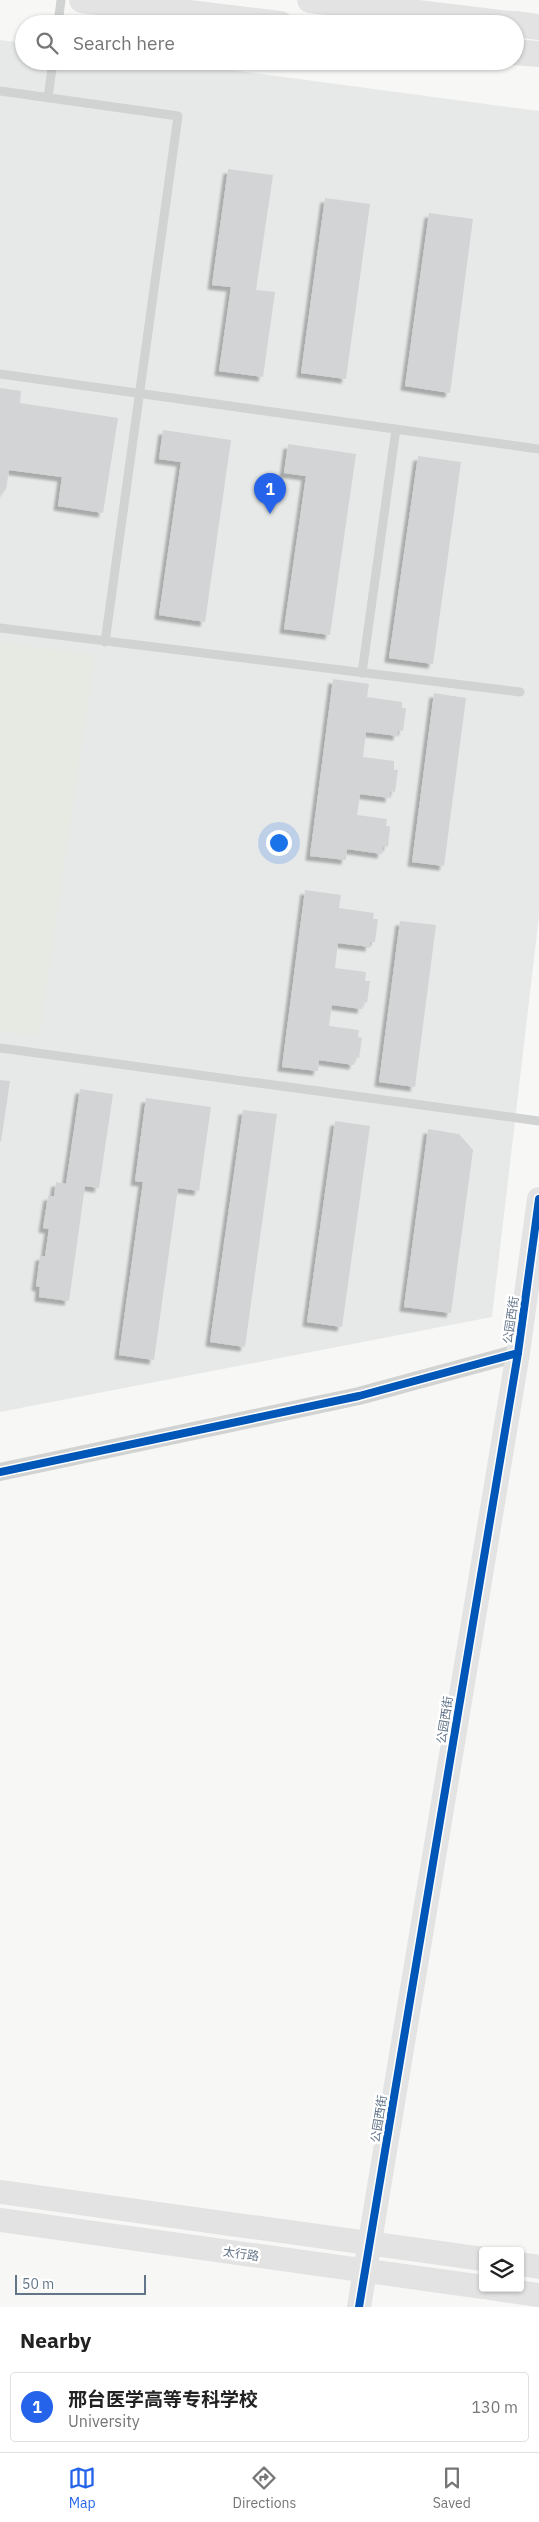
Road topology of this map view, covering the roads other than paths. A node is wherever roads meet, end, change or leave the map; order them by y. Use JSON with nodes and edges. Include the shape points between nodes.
{"nodes":[{"id":1,"x":61,"y":0,"type":"edge"},
{"id":2,"x":82,"y":0,"type":"edge"},
{"id":3,"x":310,"y":0,"type":"edge"},
{"id":4,"x":59,"y":15,"type":"edge"},
{"id":5,"x":206,"y":15,"type":"edge"},
{"id":6,"x":435,"y":15,"type":"edge"},
{"id":7,"x":524,"y":25,"type":"edge"},
{"id":8,"x":539,"y":27,"type":"edge"},
{"id":9,"x":524,"y":53,"type":"edge"},
{"id":10,"x":539,"y":54,"type":"edge"},
{"id":11,"x":52,"y":70,"type":"edge"},
{"id":12,"x":0,"y":91,"type":"edge"},
{"id":13,"x":48,"y":98,"type":"junction"},
{"id":14,"x":0,"y":374,"type":"edge"},
{"id":15,"x":139,"y":393,"type":"junction"},
{"id":16,"x":396,"y":429,"type":"junction"},
{"id":17,"x":539,"y":449,"type":"edge"},
{"id":18,"x":0,"y":628,"type":"edge"},
{"id":19,"x":105,"y":642,"type":"junction"},
{"id":20,"x":362,"y":673,"type":"junction"},
{"id":21,"x":520,"y":692,"type":"dead end"},
{"id":22,"x":0,"y":1048,"type":"edge"},
{"id":23,"x":539,"y":1121,"type":"edge"},
{"id":24,"x":539,"y":1199,"type":"edge"},
{"id":25,"x":518,"y":1353,"type":"junction"},
{"id":26,"x":0,"y":1472,"type":"edge"},
{"id":27,"x":0,"y":2192,"type":"edge"},
{"id":28,"x":0,"y":2220,"type":"edge"},
{"id":29,"x":370,"y":2244,"type":"junction"},
{"id":30,"x":479,"y":2258,"type":"edge"},
{"id":31,"x":524,"y":2265,"type":"edge"},
{"id":32,"x":539,"y":2267,"type":"edge"},
{"id":33,"x":365,"y":2271,"type":"junction"},
{"id":34,"x":479,"y":2286,"type":"edge"},
{"id":35,"x":518,"y":2292,"type":"edge"},
{"id":36,"x":539,"y":2295,"type":"edge"},
{"id":37,"x":359,"y":2307,"type":"edge"}],
"edges":[{"from":1,"to":4,"type":"lane"},
{"from":2,"to":5,"type":"main road"},
{"from":3,"to":6,"type":"main road"},
{"from":7,"to":8,"type":"main road"},
{"from":9,"to":10,"type":"main road"},
{"from":11,"to":13,"type":"lane"},
{"from":12,"to":13,"type":"lane"},
{"from":13,"to":15,"type":"lane","via":[[178,116]]},
{"from":14,"to":15,"type":"lane"},
{"from":15,"to":16,"type":"lane"},
{"from":15,"to":19,"type":"lane"},
{"from":16,"to":17,"type":"lane"},
{"from":16,"to":20,"type":"lane"},
{"from":18,"to":19,"type":"lane"},
{"from":19,"to":20,"type":"lane"},
{"from":20,"to":21,"type":"lane"},
{"from":22,"to":23,"type":"lane"},
{"from":24,"to":25,"type":"street","name":"公园西街"},
{"from":25,"to":26,"type":"street","via":[[359,1396]]},
{"from":25,"to":29,"type":"street","name":"公园西街"},
{"from":27,"to":29,"type":"street"},
{"from":28,"to":33,"type":"street","name":"太行路"},
{"from":29,"to":30,"type":"street"},
{"from":29,"to":33,"type":"street","name":"公园西街"},
{"from":31,"to":32,"type":"street"},
{"from":33,"to":34,"type":"street","name":"太行路"},
{"from":33,"to":37,"type":"street","name":"公园西街"},
{"from":35,"to":36,"type":"street"}]}
